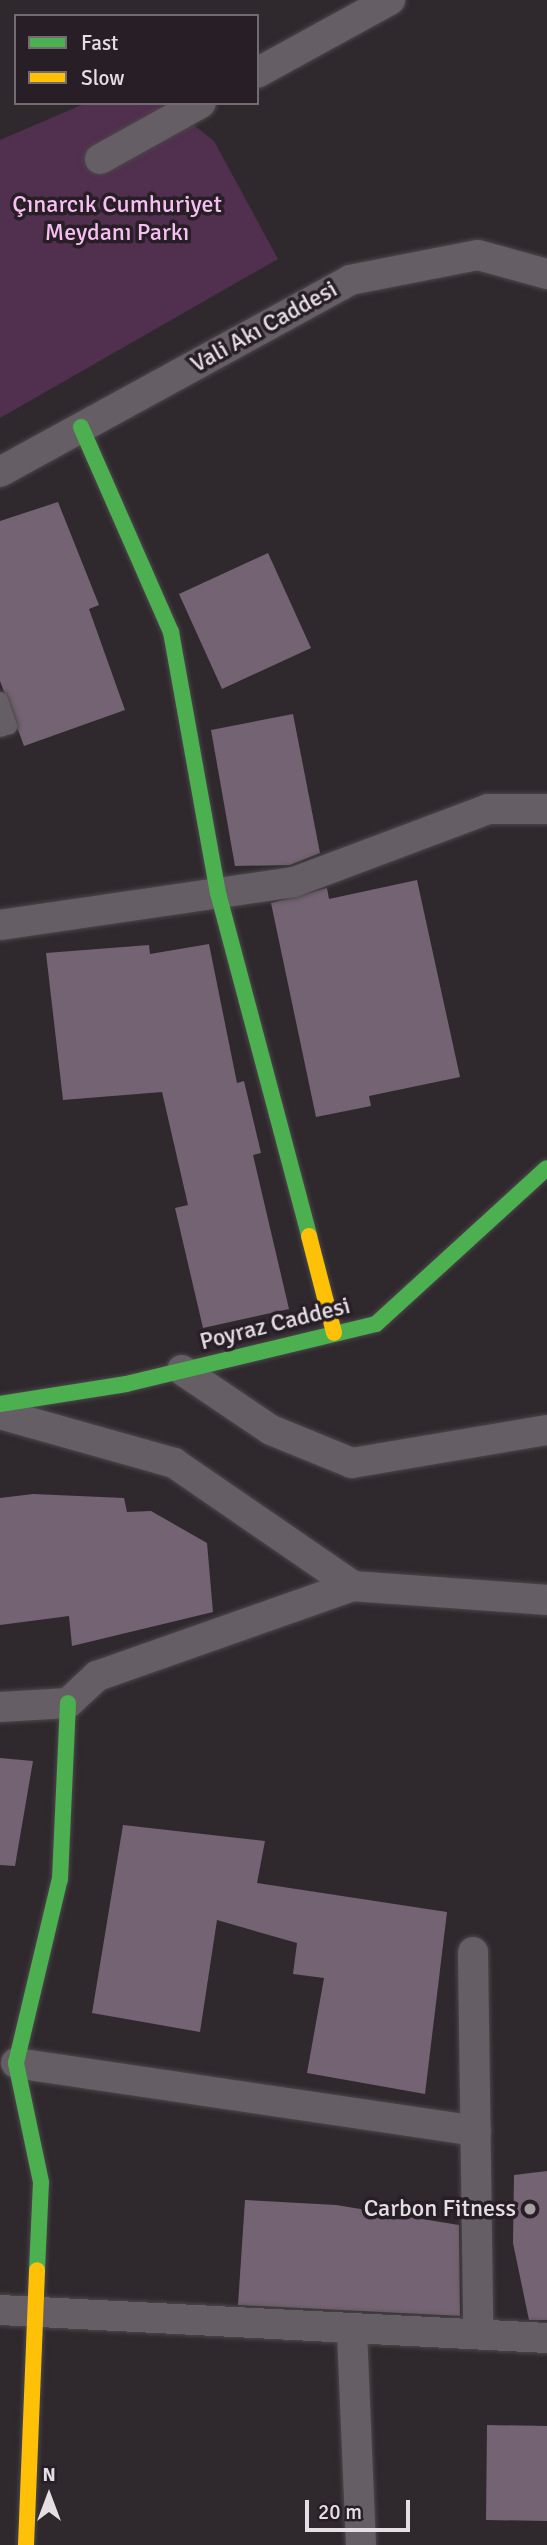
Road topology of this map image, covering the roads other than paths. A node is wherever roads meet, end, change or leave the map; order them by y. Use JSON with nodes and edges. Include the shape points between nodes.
{"nodes":[{"id":1,"x":390,"y":0,"type":"edge"},
{"id":2,"x":259,"y":72,"type":"edge"},
{"id":3,"x":197,"y":105,"type":"edge"},
{"id":4,"x":100,"y":159,"type":"dead end"},
{"id":5,"x":547,"y":274,"type":"edge"},
{"id":6,"x":81,"y":427,"type":"junction"},
{"id":7,"x":0,"y":472,"type":"edge"},
{"id":8,"x":0,"y":700,"type":"edge"},
{"id":9,"x":0,"y":729,"type":"edge"},
{"id":10,"x":547,"y":809,"type":"edge"},
{"id":11,"x":218,"y":893,"type":"junction"},
{"id":12,"x":0,"y":925,"type":"edge"},
{"id":13,"x":547,"y":1168,"type":"edge"},
{"id":14,"x":334,"y":1334,"type":"junction"},
{"id":15,"x":182,"y":1370,"type":"junction"},
{"id":16,"x":0,"y":1404,"type":"edge"},
{"id":17,"x":0,"y":1414,"type":"edge"},
{"id":18,"x":547,"y":1430,"type":"edge"},
{"id":19,"x":353,"y":1586,"type":"junction"},
{"id":20,"x":547,"y":1600,"type":"edge"},
{"id":21,"x":68,"y":1703,"type":"junction"},
{"id":22,"x":0,"y":1707,"type":"edge"},
{"id":23,"x":473,"y":1952,"type":"dead end"},
{"id":24,"x":16,"y":2063,"type":"junction"},
{"id":25,"x":476,"y":2131,"type":"junction"},
{"id":26,"x":0,"y":2310,"type":"edge"},
{"id":27,"x":37,"y":2315,"type":"junction"},
{"id":28,"x":352,"y":2331,"type":"junction"},
{"id":29,"x":478,"y":2333,"type":"junction"},
{"id":30,"x":547,"y":2338,"type":"edge"},
{"id":31,"x":26,"y":2545,"type":"edge"},
{"id":32,"x":361,"y":2545,"type":"edge"}],
"edges":[{"from":1,"to":2,"type":"street"},
{"from":3,"to":4,"type":"street"},
{"from":5,"to":6,"type":"street","name":"Vali Akı Caddesi","via":[[478,255],[350,280]]},
{"from":6,"to":7,"type":"street","name":"Vali Akı Caddesi"},
{"from":6,"to":11,"type":"street","via":[[171,632]]},
{"from":8,"to":9,"type":"lane","via":[[9,726]]},
{"from":10,"to":11,"type":"street","via":[[488,809],[294,882]]},
{"from":11,"to":12,"type":"street"},
{"from":11,"to":14,"type":"street"},
{"from":13,"to":14,"type":"street","name":"Poyraz Caddesi","via":[[376,1324]]},
{"from":14,"to":15,"type":"street","name":"Poyraz Caddesi"},
{"from":15,"to":16,"type":"street","name":"Poyraz Caddesi"},
{"from":15,"to":18,"type":"street","via":[[271,1430],[352,1463]]},
{"from":17,"to":19,"type":"street","via":[[174,1463]]},
{"from":19,"to":20,"type":"street"},
{"from":19,"to":21,"type":"street","via":[[97,1676]]},
{"from":21,"to":22,"type":"street"},
{"from":21,"to":24,"type":"street","via":[[60,1879]]},
{"from":23,"to":25,"type":"street"},
{"from":24,"to":25,"type":"street"},
{"from":24,"to":27,"type":"street","via":[[41,2182]]},
{"from":25,"to":29,"type":"street"},
{"from":26,"to":27,"type":"street"},
{"from":27,"to":28,"type":"street"},
{"from":27,"to":31,"type":"street"},
{"from":28,"to":29,"type":"street"},
{"from":28,"to":32,"type":"street"},
{"from":29,"to":30,"type":"street"}]}
